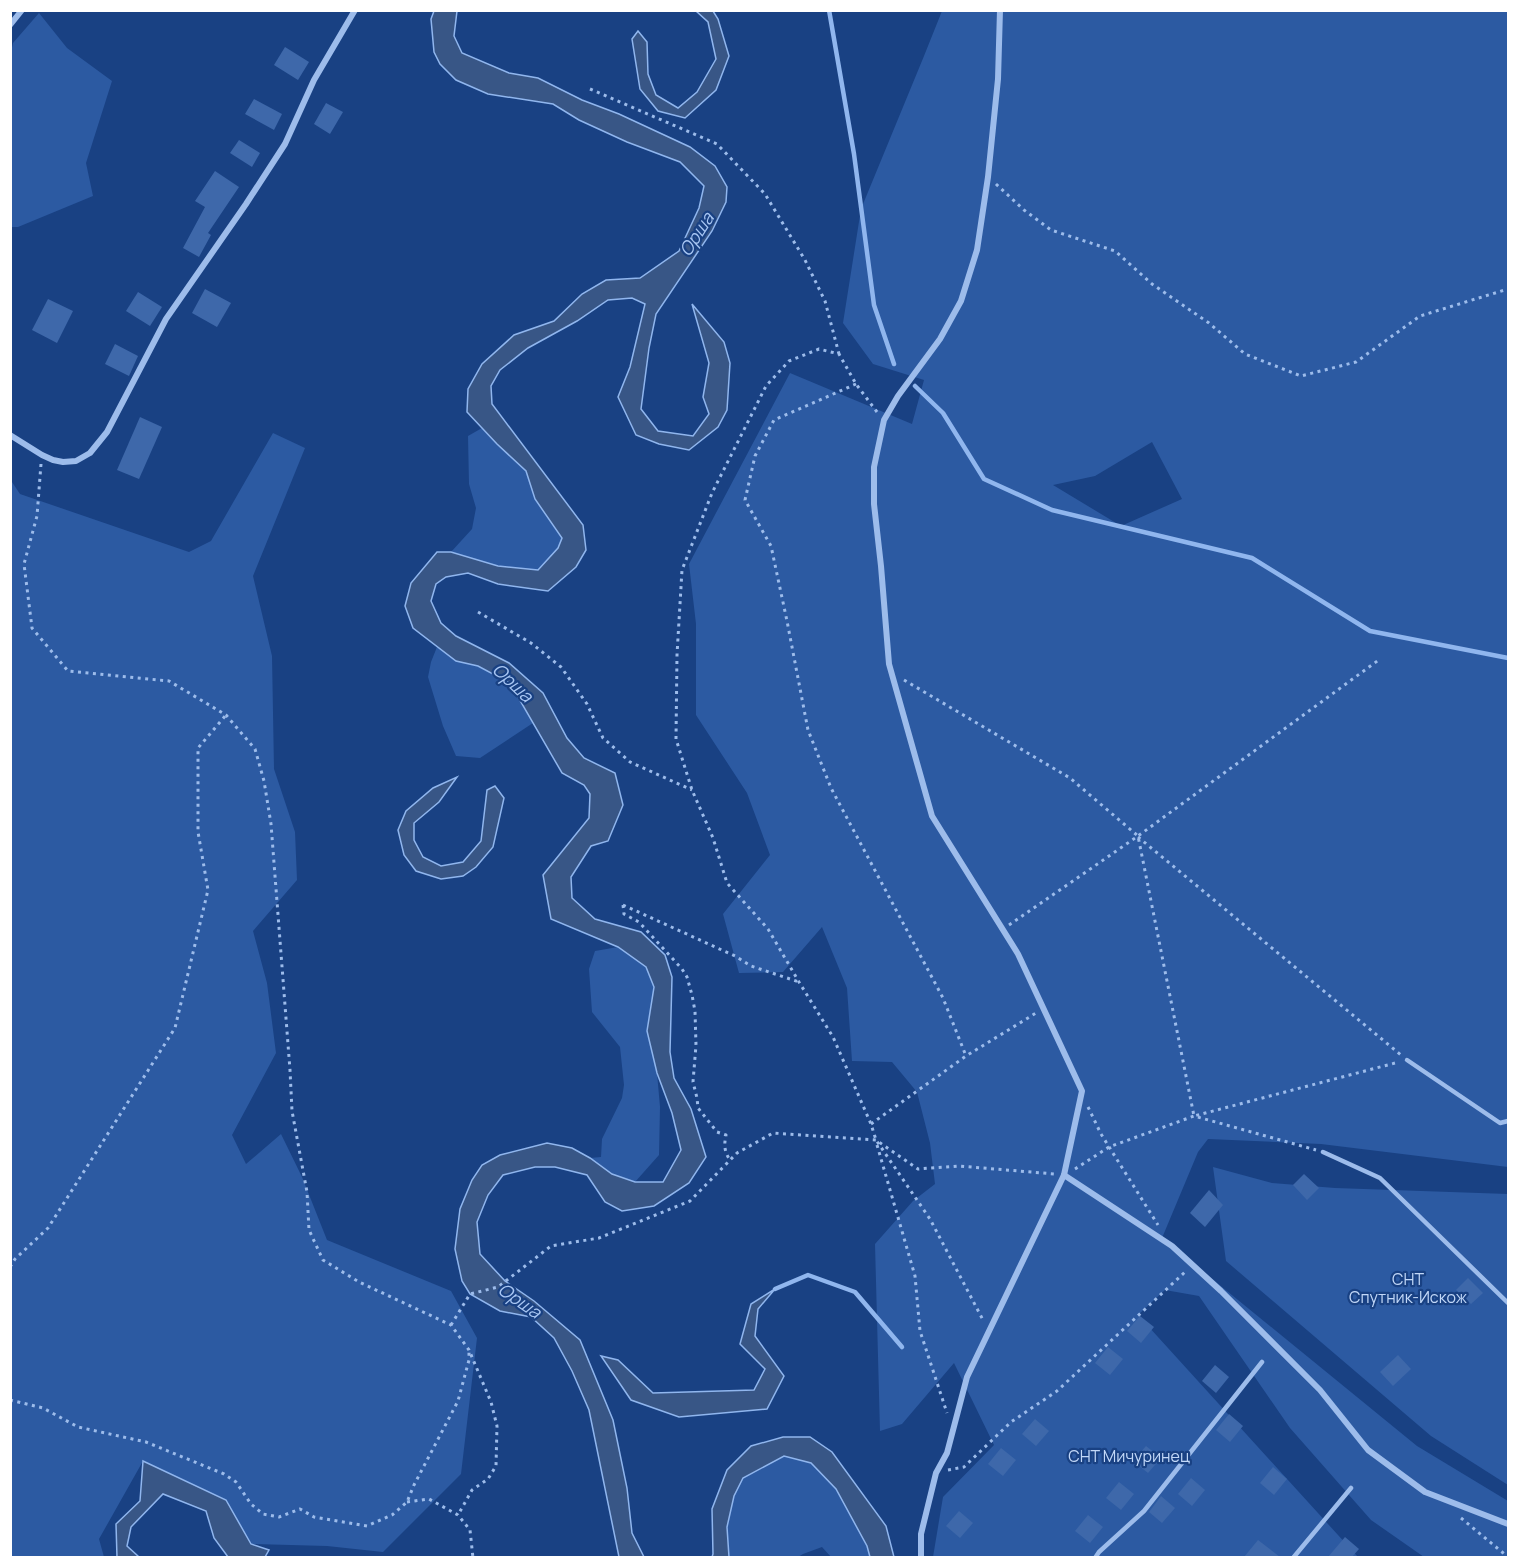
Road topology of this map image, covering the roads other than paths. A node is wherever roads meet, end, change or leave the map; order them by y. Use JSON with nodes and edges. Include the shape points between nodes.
{"nodes":[{"id":1,"x":22,"y":10,"type":"edge"},
{"id":2,"x":355,"y":10,"type":"edge"},
{"id":3,"x":1000,"y":10,"type":"edge"},
{"id":4,"x":10,"y":25,"type":"edge"},
{"id":5,"x":10,"y":435,"type":"edge"},
{"id":6,"x":1407,"y":1060,"type":"road end"},
{"id":7,"x":1509,"y":1121,"type":"edge"},
{"id":8,"x":1500,"y":1123,"type":"junction"},
{"id":9,"x":1509,"y":1128,"type":"edge"},
{"id":10,"x":1323,"y":1152,"type":"road end"},
{"id":11,"x":1065,"y":1175,"type":"junction"},
{"id":12,"x":1509,"y":1303,"type":"edge"},
{"id":13,"x":1262,"y":1362,"type":"dead end"},
{"id":14,"x":1352,"y":1488,"type":"dead end"},
{"id":15,"x":1509,"y":1524,"type":"edge"},
{"id":16,"x":921,"y":1557,"type":"edge"},
{"id":17,"x":1095,"y":1557,"type":"edge"},
{"id":18,"x":1293,"y":1557,"type":"edge"}],
"edges":[{"from":1,"to":4,"type":"street"},
{"from":2,"to":5,"type":"street","via":[[314,80],[285,144],[166,319],[107,432],[90,453],[76,461],[53,460]]},
{"from":3,"to":11,"type":"street","via":[[998,79],[977,250],[961,301],[940,339],[884,420],[874,467],[874,504],[889,664],[932,816],[1018,954],[1082,1091]]},
{"from":6,"to":8,"type":"lane"},
{"from":7,"to":8,"type":"lane"},
{"from":8,"to":9,"type":"lane"},
{"from":10,"to":12,"type":"lane","via":[[1380,1178]]},
{"from":11,"to":15,"type":"street","via":[[1172,1246],[1193,1265],[1320,1390],[1368,1450],[1425,1492]]},
{"from":11,"to":16,"type":"street","via":[[966,1377],[947,1453],[936,1473],[921,1534]]},
{"from":13,"to":17,"type":"lane","via":[[1144,1511]]},
{"from":14,"to":18,"type":"lane"}]}
